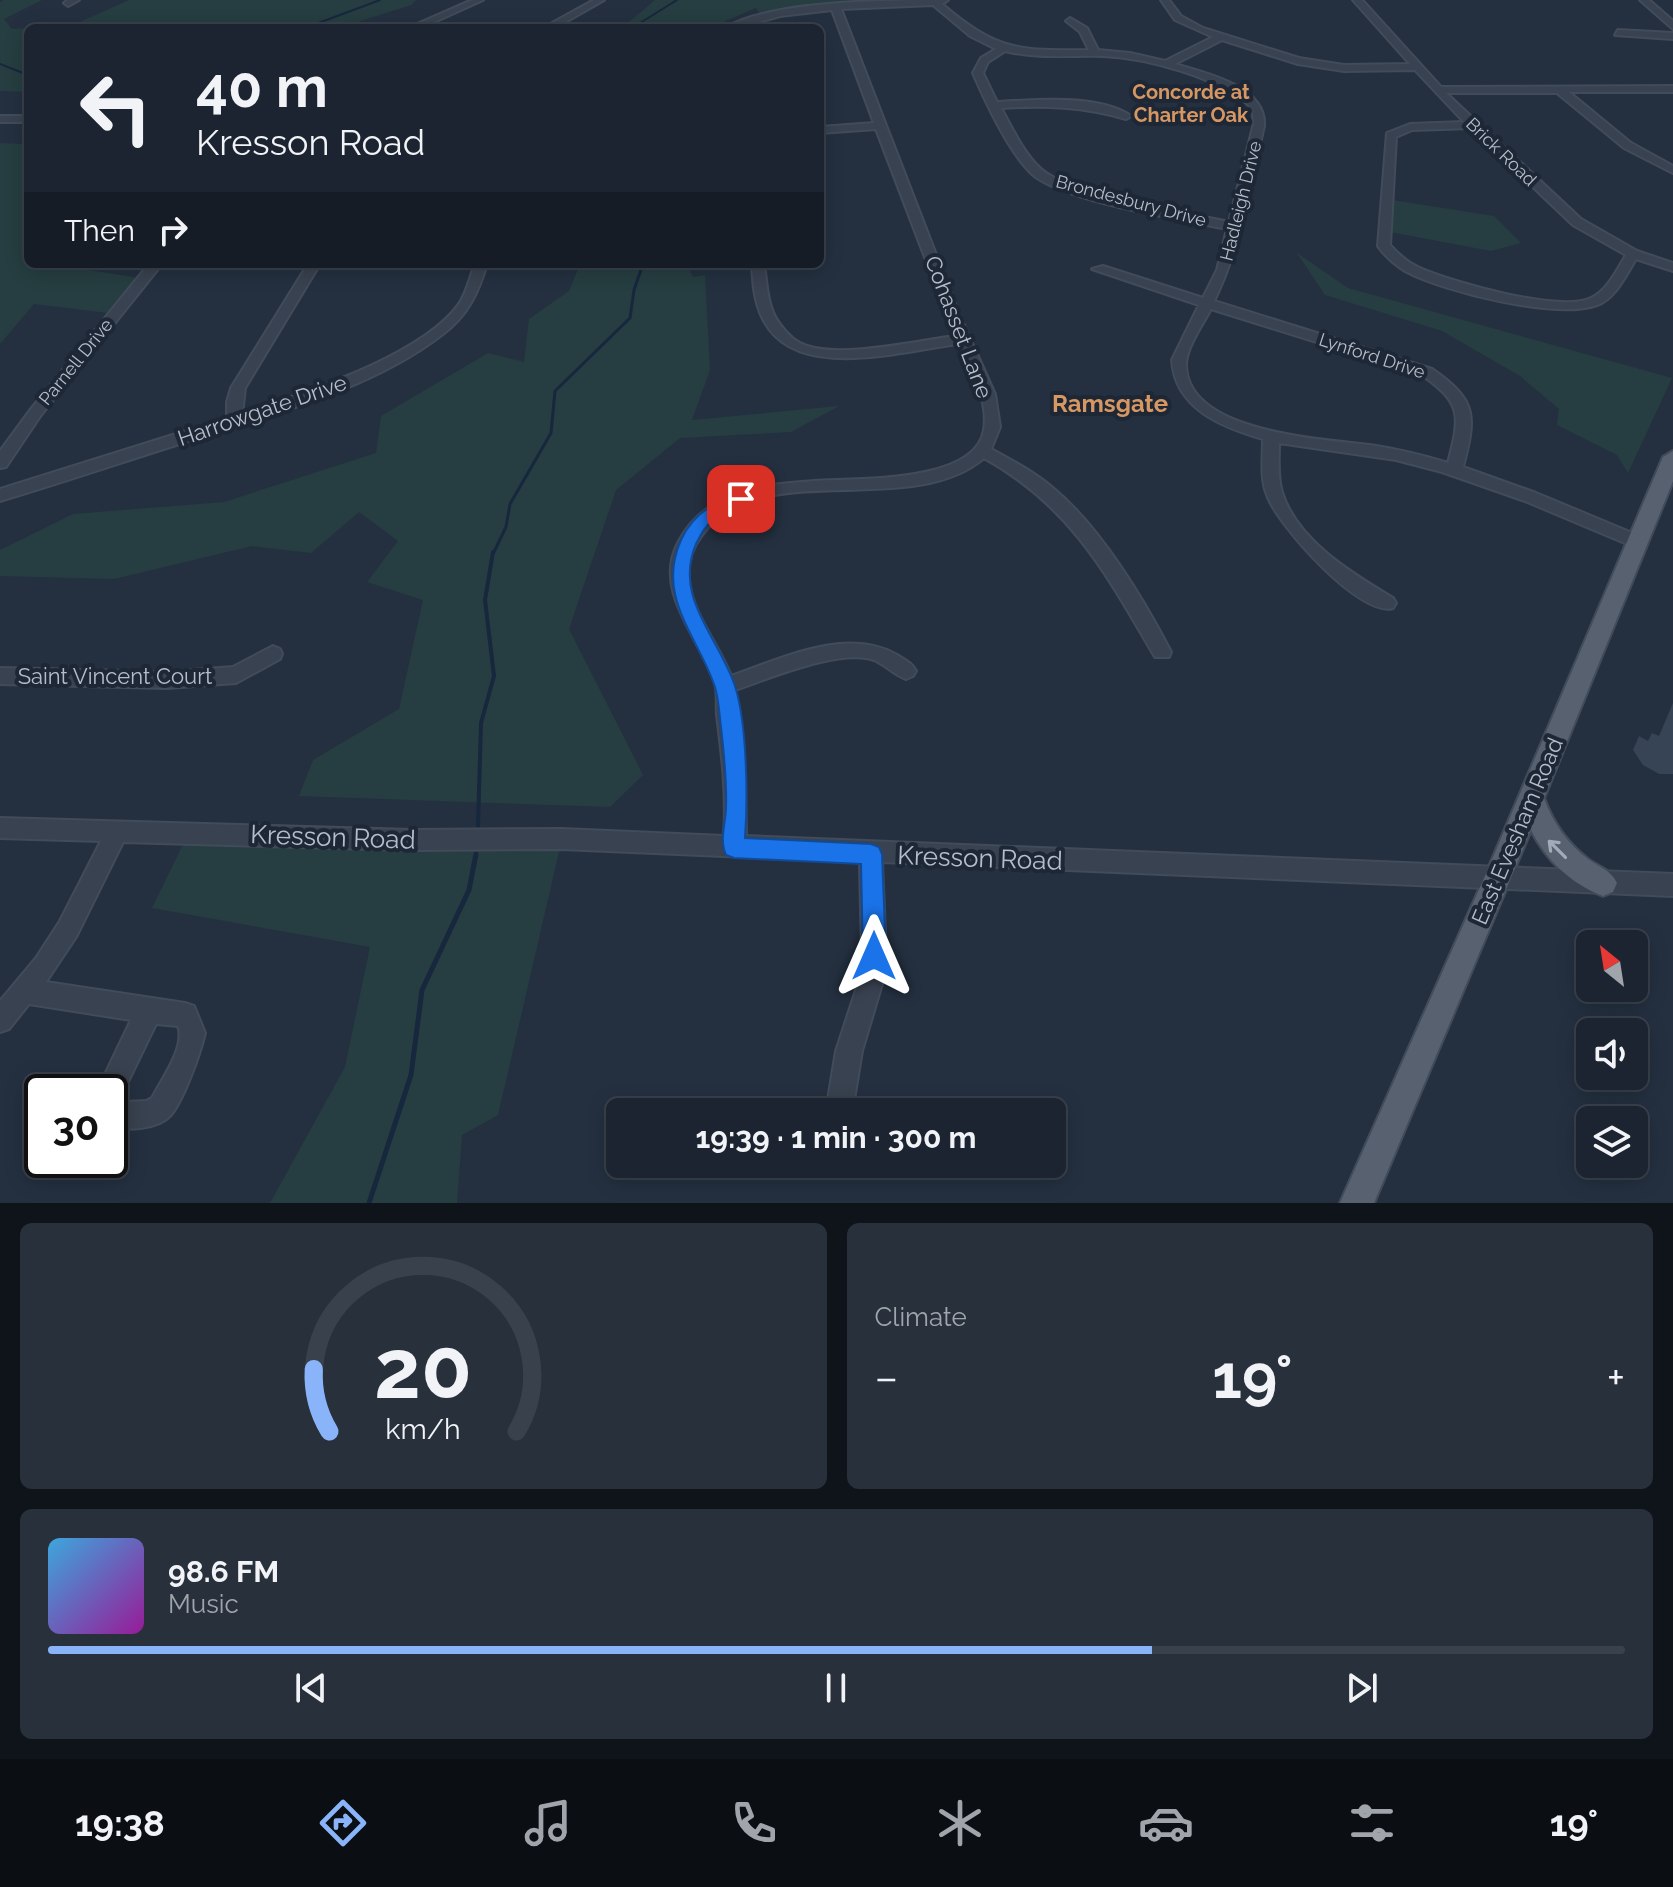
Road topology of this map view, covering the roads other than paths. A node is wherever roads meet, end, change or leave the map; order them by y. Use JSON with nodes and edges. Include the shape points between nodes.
{"nodes":[{"id":1,"x":479,"y":0,"type":"edge"},
{"id":2,"x":600,"y":0,"type":"edge"},
{"id":3,"x":951,"y":0,"type":"edge"},
{"id":4,"x":1165,"y":0,"type":"edge"},
{"id":5,"x":1357,"y":0,"type":"edge"},
{"id":6,"x":1644,"y":0,"type":"edge"},
{"id":7,"x":935,"y":2,"type":"junction"},
{"id":8,"x":836,"y":9,"type":"junction"},
{"id":9,"x":1070,"y":21,"type":"dead end"},
{"id":10,"x":422,"y":24,"type":"edge"},
{"id":11,"x":555,"y":24,"type":"edge"},
{"id":12,"x":740,"y":24,"type":"edge"},
{"id":13,"x":1673,"y":26,"type":"edge"},
{"id":14,"x":1618,"y":33,"type":"dead end"},
{"id":15,"x":1673,"y":36,"type":"edge"},
{"id":16,"x":1221,"y":37,"type":"junction"},
{"id":17,"x":1003,"y":48,"type":"junction"},
{"id":18,"x":1095,"y":53,"type":"junction"},
{"id":19,"x":1165,"y":65,"type":"junction"},
{"id":20,"x":1416,"y":67,"type":"junction"},
{"id":21,"x":1673,"y":89,"type":"edge"},
{"id":22,"x":1438,"y":90,"type":"junction"},
{"id":23,"x":1560,"y":90,"type":"junction"},
{"id":24,"x":996,"y":105,"type":"junction"},
{"id":25,"x":1126,"y":116,"type":"dead end"},
{"id":26,"x":0,"y":119,"type":"edge"},
{"id":27,"x":24,"y":119,"type":"edge"},
{"id":28,"x":1473,"y":125,"type":"junction"},
{"id":29,"x":881,"y":126,"type":"junction"},
{"id":30,"x":824,"y":130,"type":"edge"},
{"id":31,"x":1673,"y":170,"type":"edge"},
{"id":32,"x":1235,"y":227,"type":"junction"},
{"id":33,"x":1633,"y":254,"type":"junction"},
{"id":34,"x":1673,"y":267,"type":"edge"},
{"id":35,"x":153,"y":268,"type":"edge"},
{"id":36,"x":312,"y":268,"type":"edge"},
{"id":37,"x":480,"y":268,"type":"edge"},
{"id":38,"x":759,"y":268,"type":"edge"},
{"id":39,"x":1098,"y":269,"type":"dead end"},
{"id":40,"x":1206,"y":304,"type":"junction"},
{"id":41,"x":963,"y":339,"type":"junction"},
{"id":42,"x":235,"y":420,"type":"junction"},
{"id":43,"x":1271,"y":436,"type":"junction"},
{"id":44,"x":983,"y":451,"type":"junction"},
{"id":45,"x":1673,"y":457,"type":"edge"},
{"id":46,"x":0,"y":463,"type":"edge"},
{"id":47,"x":1454,"y":470,"type":"junction"},
{"id":48,"x":0,"y":495,"type":"edge"},
{"id":49,"x":1638,"y":542,"type":"junction"},
{"id":50,"x":1387,"y":603,"type":"dead end"},
{"id":51,"x":1162,"y":652,"type":"dead end"},
{"id":52,"x":273,"y":654,"type":"dead end"},
{"id":53,"x":906,"y":671,"type":"dead end"},
{"id":54,"x":0,"y":676,"type":"edge"},
{"id":55,"x":725,"y":686,"type":"junction"},
{"id":56,"x":1531,"y":798,"type":"junction"},
{"id":57,"x":0,"y":828,"type":"edge"},
{"id":58,"x":117,"y":832,"type":"junction"},
{"id":59,"x":734,"y":848,"type":"junction"},
{"id":60,"x":871,"y":854,"type":"junction"},
{"id":61,"x":1497,"y":880,"type":"junction"},
{"id":62,"x":1603,"y":883,"type":"junction"},
{"id":63,"x":1673,"y":885,"type":"edge"},
{"id":64,"x":24,"y":991,"type":"junction"},
{"id":65,"x":149,"y":1011,"type":"dead end"},
{"id":66,"x":0,"y":1020,"type":"edge"},
{"id":67,"x":841,"y":1098,"type":"edge"},
{"id":68,"x":1357,"y":1203,"type":"edge"}],
"edges":[{"from":1,"to":10,"type":"street"},
{"from":2,"to":11,"type":"street"},
{"from":3,"to":7,"type":"street"},
{"from":4,"to":16,"type":"street","via":[[1178,18]]},
{"from":5,"to":20,"type":"street","name":"Brick Road"},
{"from":6,"to":13,"type":"street"},
{"from":7,"to":8,"type":"street"},
{"from":7,"to":17,"type":"street","name":"Hadleigh Drive","via":[[975,35]]},
{"from":8,"to":12,"type":"street","via":[[761,16]]},
{"from":8,"to":29,"type":"street","name":"Cohasset Lane"},
{"from":9,"to":18,"type":"street","via":[[1084,30]]},
{"from":14,"to":15,"type":"street"},
{"from":16,"to":19,"type":"street"},
{"from":16,"to":20,"type":"street","via":[[1327,67]]},
{"from":17,"to":18,"type":"street","name":"Hadleigh Drive"},
{"from":17,"to":24,"type":"street","name":"Brondesbury Drive","via":[[979,66]]},
{"from":18,"to":19,"type":"street","name":"Hadleigh Drive"},
{"from":19,"to":32,"type":"street","name":"Hadleigh Drive","via":[[1238,92],[1257,107],[1259,126]]},
{"from":20,"to":22,"type":"street","name":"Brick Road"},
{"from":21,"to":23,"type":"street"},
{"from":22,"to":23,"type":"street"},
{"from":22,"to":28,"type":"street","name":"Brick Road"},
{"from":23,"to":31,"type":"street","via":[[1632,150]]},
{"from":24,"to":25,"type":"street","via":[[1057,101]]},
{"from":24,"to":32,"type":"street","name":"Brondesbury Drive","via":[[1036,171],[1051,181]]},
{"from":26,"to":27,"type":"street"},
{"from":28,"to":33,"type":"street","name":"Brick Road","via":[[1577,222]]},
{"from":28,"to":33,"type":"street","via":[[1410,127],[1391,135],[1384,246],[1394,259],[1441,279],[1542,305],[1577,307],[1601,298]]},
{"from":29,"to":30,"type":"street"},
{"from":29,"to":41,"type":"street","name":"Cohasset Lane"},
{"from":32,"to":40,"type":"street","name":"Hadleigh Drive"},
{"from":33,"to":34,"type":"street","name":"Brick Road"},
{"from":35,"to":46,"type":"street","name":"Parnell Drive"},
{"from":36,"to":42,"type":"street","via":[[238,388]]},
{"from":37,"to":42,"type":"street","name":"Harrowgate Drive","via":[[462,309],[413,348],[353,379]]},
{"from":38,"to":41,"type":"street","via":[[770,321],[801,350],[830,354]]},
{"from":39,"to":40,"type":"street"},
{"from":40,"to":43,"type":"street","name":"Hadleigh Drive","via":[[1179,360],[1184,386],[1220,418]]},
{"from":40,"to":47,"type":"street","name":"Lynford Drive","via":[[1415,366],[1443,382],[1466,410]]},
{"from":41,"to":44,"type":"street","name":"Cohasset Lane","via":[[989,400],[993,423]]},
{"from":42,"to":48,"type":"street","name":"Harrowgate Drive"},
{"from":43,"to":47,"type":"street","name":"Hadleigh Drive","via":[[1359,447]]},
{"from":43,"to":50,"type":"street","via":[[1275,496],[1290,520],[1334,568]]},
{"from":44,"to":51,"type":"street","via":[[1032,479],[1069,514]]},
{"from":44,"to":55,"type":"street","via":[[968,463],[931,476],[780,489],[708,515],[686,544],[680,579],[687,606]]},
{"from":45,"to":49,"type":"main road","name":"East Evesham Road"},
{"from":47,"to":49,"type":"street","name":"Hadleigh Drive"},
{"from":49,"to":56,"type":"main road","name":"East Evesham Road"},
{"from":52,"to":54,"type":"street","name":"Saint Vincent Court","via":[[236,675],[167,680]]},
{"from":53,"to":55,"type":"street","via":[[858,650],[787,665]]},
{"from":55,"to":59,"type":"street","via":[[734,749]]},
{"from":56,"to":61,"type":"main road","name":"East Evesham Road"},
{"from":62,"to":56,"type":"main road","one_way":true,"via":[[1581,872],[1547,839]]},
{"from":57,"to":58,"type":"street","name":"Kresson Road"},
{"from":58,"to":59,"type":"street","name":"Kresson Road","via":[[562,839]]},
{"from":58,"to":64,"type":"street","via":[[68,929]]},
{"from":59,"to":60,"type":"street","name":"Kresson Road"},
{"from":60,"to":61,"type":"street","name":"Kresson Road"},
{"from":60,"to":67,"type":"street","via":[[874,956]]},
{"from":61,"to":62,"type":"street","name":"Kresson Road"},
{"from":61,"to":68,"type":"main road","name":"East Evesham Road"},
{"from":62,"to":63,"type":"street","name":"Kresson Road"},
{"from":64,"to":65,"type":"street"},
{"from":64,"to":66,"type":"street"}]}
